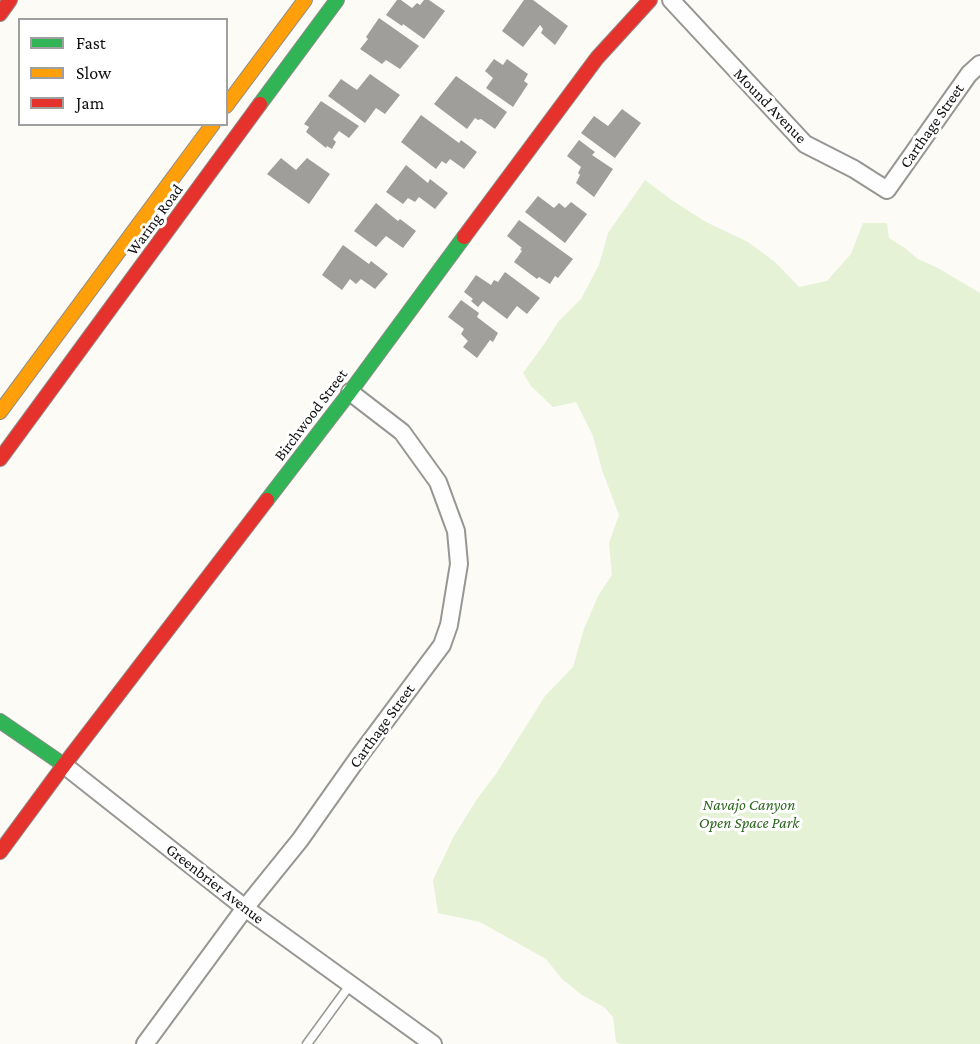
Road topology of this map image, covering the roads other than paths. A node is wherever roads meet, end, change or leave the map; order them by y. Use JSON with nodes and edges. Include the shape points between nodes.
{"nodes":[{"id":1,"x":305,"y":0,"type":"edge"},
{"id":2,"x":337,"y":0,"type":"edge"},
{"id":3,"x":651,"y":0,"type":"edge"},
{"id":4,"x":670,"y":0,"type":"edge"},
{"id":5,"x":980,"y":64,"type":"edge"},
{"id":6,"x":228,"y":103,"type":"edge"},
{"id":7,"x":212,"y":126,"type":"edge"},
{"id":8,"x":887,"y":190,"type":"joint"},
{"id":9,"x":350,"y":392,"type":"junction"},
{"id":10,"x":0,"y":412,"type":"edge"},
{"id":11,"x":0,"y":459,"type":"edge"},
{"id":12,"x":0,"y":721,"type":"edge"},
{"id":13,"x":64,"y":765,"type":"junction"},
{"id":14,"x":0,"y":852,"type":"edge"},
{"id":15,"x":245,"y":908,"type":"junction"},
{"id":16,"x":350,"y":985,"type":"junction"},
{"id":17,"x":145,"y":1044,"type":"edge"},
{"id":18,"x":307,"y":1044,"type":"edge"},
{"id":19,"x":433,"y":1044,"type":"edge"}],
"edges":[{"from":1,"to":6,"type":"street"},
{"from":2,"to":11,"type":"street","name":"Waring Road"},
{"from":3,"to":9,"type":"street","name":"Birchwood Street","via":[[597,58]]},
{"from":4,"to":8,"type":"street","name":"Mound Avenue","via":[[805,144]]},
{"from":5,"to":8,"type":"street","name":"Carthage Street"},
{"from":7,"to":10,"type":"street","name":"Waring Road"},
{"from":9,"to":13,"type":"street","name":"Birchwood Street"},
{"from":9,"to":15,"type":"street","name":"Carthage Street","via":[[402,432],[438,482],[456,531],[459,564],[449,625],[442,645],[300,840]]},
{"from":12,"to":13,"type":"street","name":"Greenbrier Avenue"},
{"from":13,"to":14,"type":"street","name":"Birchwood Street"},
{"from":13,"to":15,"type":"street","name":"Greenbrier Avenue"},
{"from":15,"to":16,"type":"street","name":"Greenbrier Avenue"},
{"from":15,"to":17,"type":"street","name":"Carthage Street"},
{"from":16,"to":18,"type":"lane"},
{"from":16,"to":19,"type":"street","name":"Greenbrier Avenue"}]}
